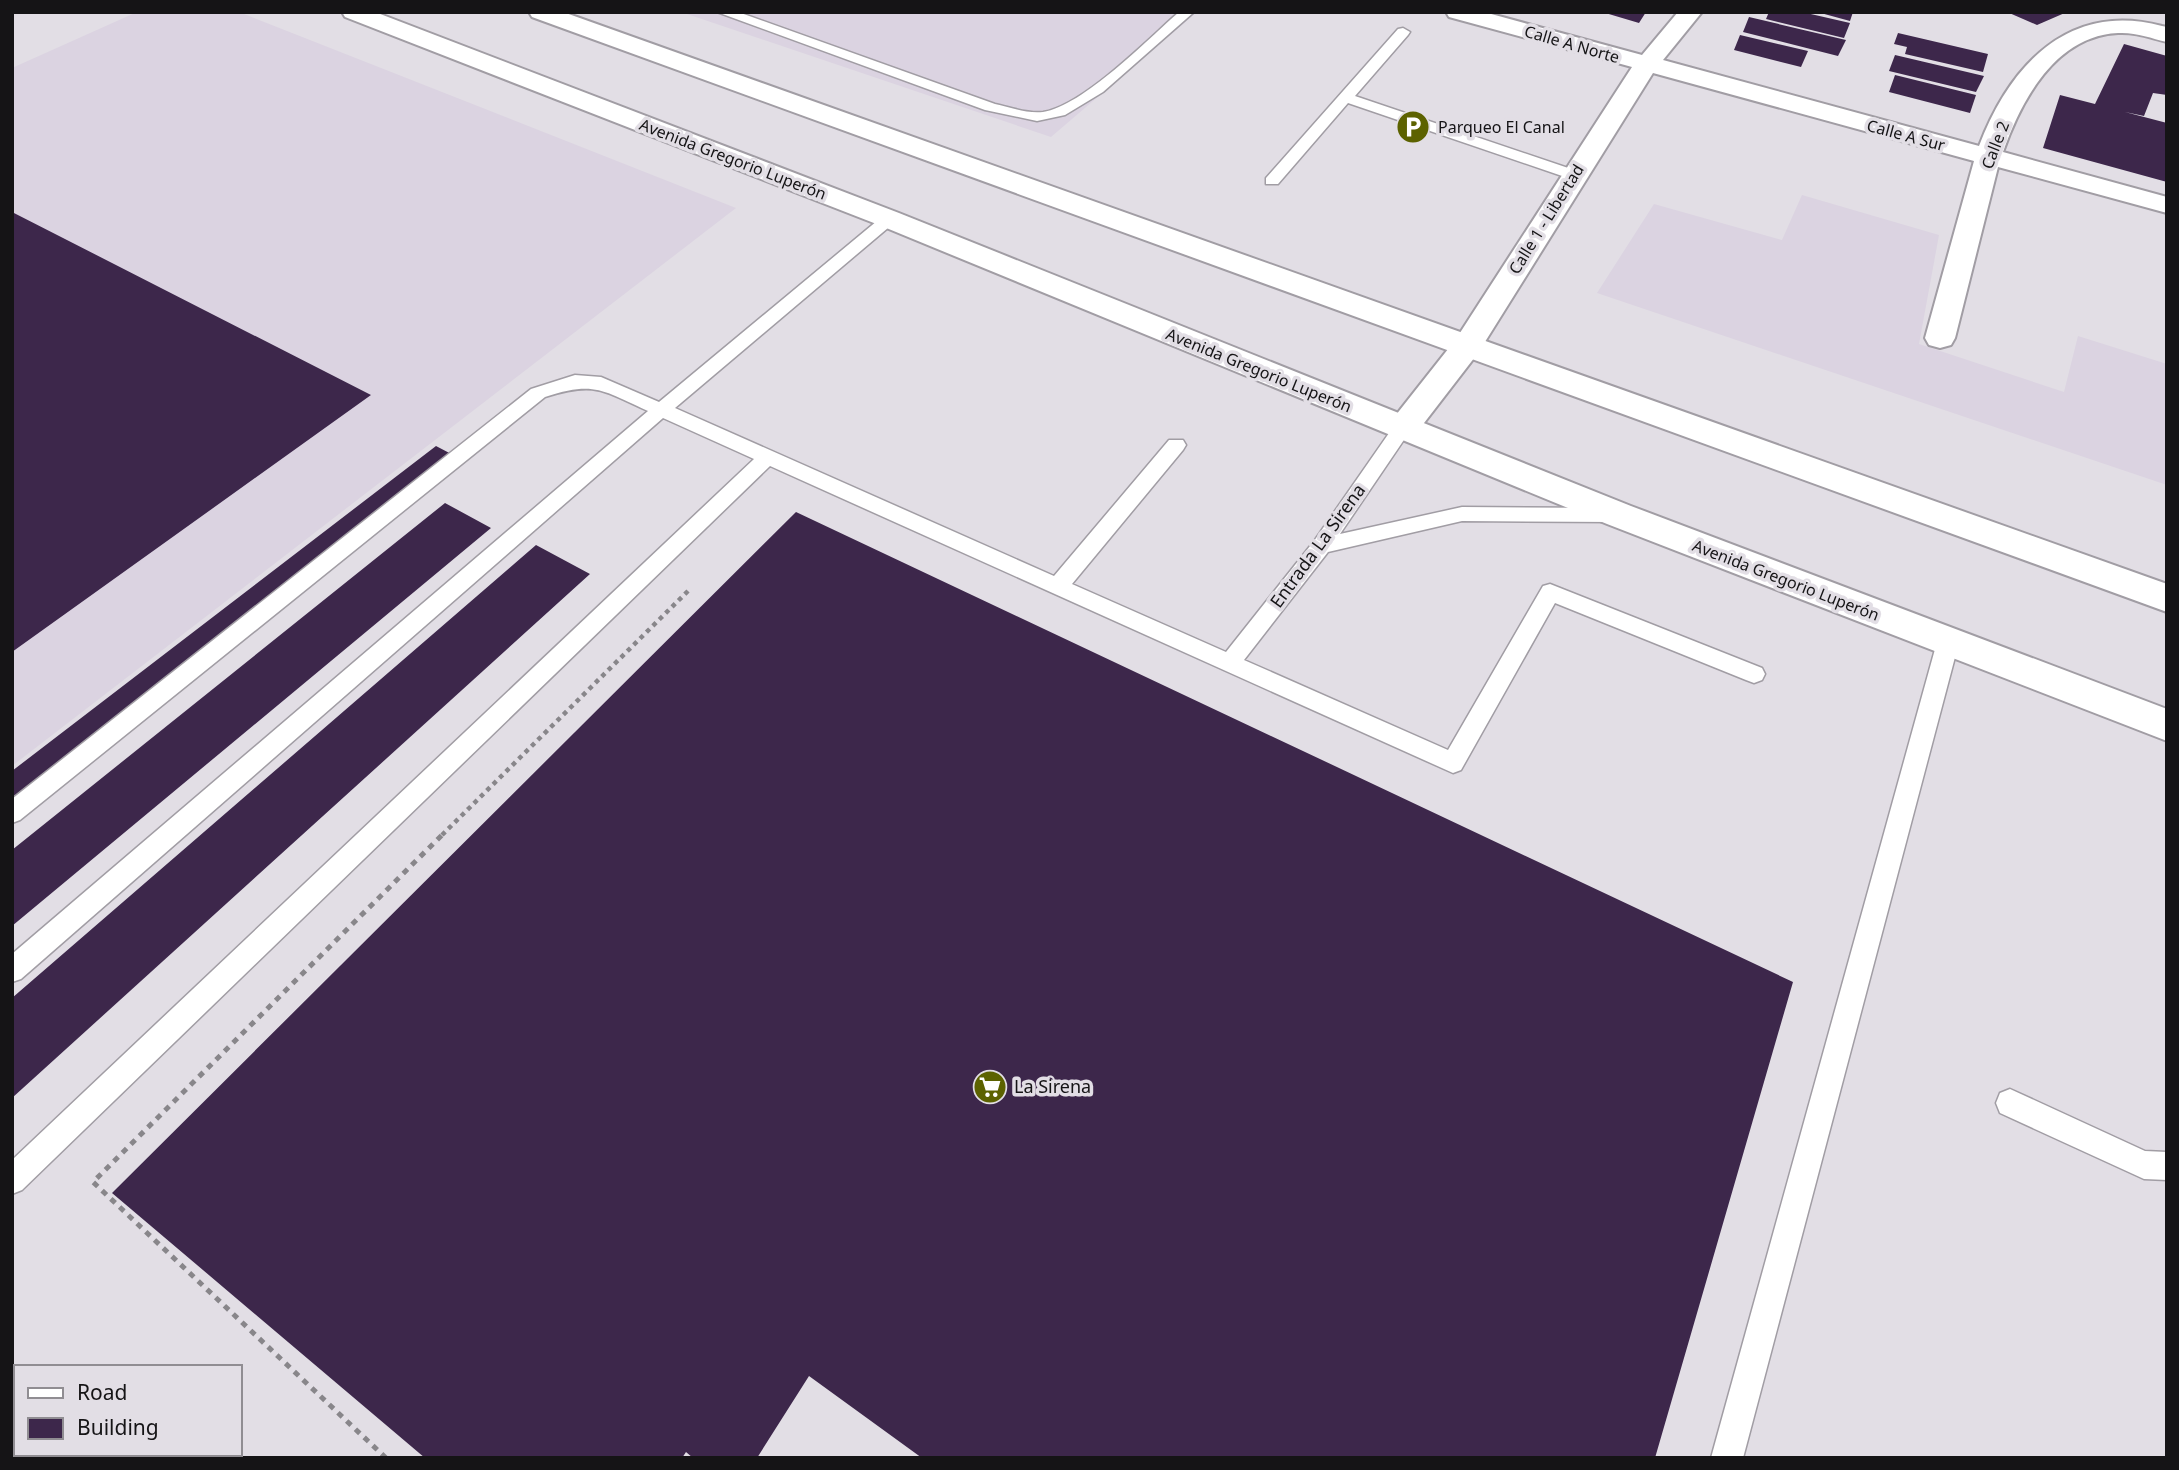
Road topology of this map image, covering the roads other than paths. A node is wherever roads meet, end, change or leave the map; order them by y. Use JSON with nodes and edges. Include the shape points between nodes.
{"nodes":[{"id":1,"x":353,"y":12,"type":"edge"},
{"id":2,"x":540,"y":12,"type":"edge"},
{"id":3,"x":724,"y":12,"type":"edge"},
{"id":4,"x":1187,"y":12,"type":"edge"},
{"id":5,"x":1457,"y":12,"type":"edge"},
{"id":6,"x":1691,"y":12,"type":"edge"},
{"id":7,"x":1404,"y":32,"type":"dead end"},
{"id":8,"x":2167,"y":35,"type":"edge"},
{"id":9,"x":1646,"y":65,"type":"junction"},
{"id":10,"x":1347,"y":98,"type":"junction"},
{"id":11,"x":1988,"y":157,"type":"junction"},
{"id":12,"x":1574,"y":175,"type":"junction"},
{"id":13,"x":1272,"y":181,"type":"dead end"},
{"id":14,"x":2167,"y":205,"type":"edge"},
{"id":15,"x":889,"y":219,"type":"junction"},
{"id":16,"x":1940,"y":338,"type":"dead end"},
{"id":17,"x":1467,"y":346,"type":"junction"},
{"id":18,"x":661,"y":410,"type":"junction"},
{"id":19,"x":1403,"y":428,"type":"junction"},
{"id":20,"x":1176,"y":445,"type":"dead end"},
{"id":21,"x":767,"y":458,"type":"junction"},
{"id":22,"x":1619,"y":516,"type":"junction"},
{"id":23,"x":1321,"y":546,"type":"junction"},
{"id":24,"x":1057,"y":587,"type":"junction"},
{"id":25,"x":2167,"y":597,"type":"edge"},
{"id":26,"x":1948,"y":642,"type":"junction"},
{"id":27,"x":1230,"y":663,"type":"junction"},
{"id":28,"x":1754,"y":674,"type":"dead end"},
{"id":29,"x":2167,"y":725,"type":"edge"},
{"id":30,"x":12,"y":813,"type":"edge"},
{"id":31,"x":12,"y":970,"type":"edge"},
{"id":32,"x":2010,"y":1103,"type":"dead end"},
{"id":33,"x":2167,"y":1166,"type":"edge"},
{"id":34,"x":12,"y":1180,"type":"edge"},
{"id":35,"x":1727,"y":1458,"type":"edge"}],
"edges":[{"from":1,"to":15,"type":"main road","name":"Avenida Gregorio Luperón"},
{"from":2,"to":17,"type":"main road"},
{"from":3,"to":4,"type":"lane","via":[[990,107],[1045,116],[1066,110],[1106,82]]},
{"from":5,"to":9,"type":"main road","name":"Calle A Norte"},
{"from":6,"to":9,"type":"main road","name":"Calle 1 - Libertad"},
{"from":7,"to":10,"type":"lane"},
{"from":8,"to":11,"type":"main road","name":"Calle 2","via":[[2138,27],[2104,29],[2064,46],[2025,80]]},
{"from":9,"to":11,"type":"main road","name":"Calle A Sur"},
{"from":9,"to":12,"type":"main road","name":"Calle 1 - Libertad"},
{"from":10,"to":12,"type":"lane"},
{"from":10,"to":13,"type":"lane"},
{"from":11,"to":14,"type":"main road","name":"Calle A Sur"},
{"from":11,"to":16,"type":"main road","name":"Calle 2"},
{"from":12,"to":17,"type":"main road","name":"Calle 1 - Libertad"},
{"from":15,"to":18,"type":"lane"},
{"from":15,"to":19,"type":"main road","name":"Avenida Gregorio Luperón"},
{"from":17,"to":19,"type":"main road","name":"Calle 1 - Libertad"},
{"from":17,"to":25,"type":"main road"},
{"from":18,"to":21,"type":"lane"},
{"from":18,"to":30,"type":"lane","via":[[601,383],[575,381],[538,393]]},
{"from":18,"to":31,"type":"lane"},
{"from":19,"to":22,"type":"main road","name":"Avenida Gregorio Luperón"},
{"from":19,"to":23,"type":"lane","name":"Entrada La Sirena"},
{"from":20,"to":24,"type":"lane"},
{"from":21,"to":24,"type":"lane"},
{"from":21,"to":34,"type":"lane"},
{"from":22,"to":23,"type":"lane","via":[[1462,514]]},
{"from":22,"to":26,"type":"main road","name":"Avenida Gregorio Luperón"},
{"from":23,"to":27,"type":"lane","name":"Entrada La Sirena"},
{"from":24,"to":27,"type":"lane"},
{"from":26,"to":29,"type":"main road","name":"Avenida Gregorio Luperón"},
{"from":26,"to":35,"type":"lane"},
{"from":27,"to":28,"type":"lane","via":[[1453,763],[1549,592]]},
{"from":32,"to":33,"type":"lane","via":[[2144,1165]]}]}
